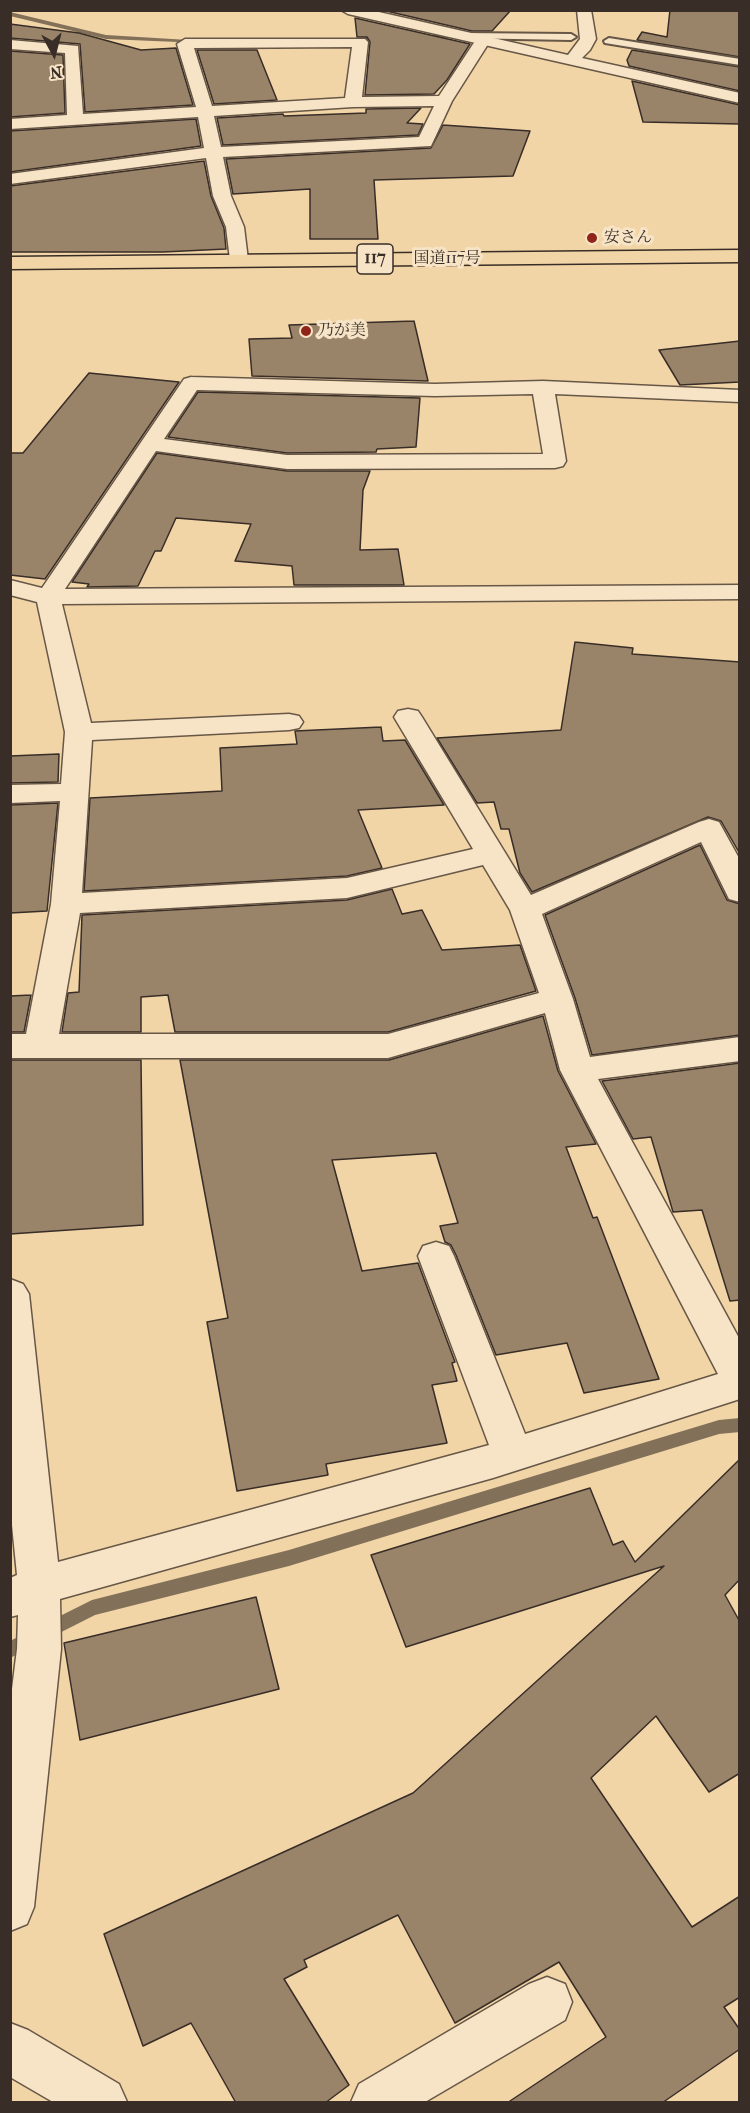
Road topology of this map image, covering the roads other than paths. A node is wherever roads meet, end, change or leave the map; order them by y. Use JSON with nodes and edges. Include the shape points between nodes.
{"nodes":[{"id":1,"x":348,"y":10,"type":"edge"},
{"id":2,"x":584,"y":10,"type":"edge"},
{"id":3,"x":463,"y":36,"type":"junction"},
{"id":4,"x":571,"y":37,"type":"dead end"},
{"id":5,"x":482,"y":41,"type":"junction"},
{"id":6,"x":609,"y":41,"type":"dead end"},
{"id":7,"x":10,"y":44,"type":"edge"},
{"id":8,"x":570,"y":61,"type":"junction"},
{"id":9,"x":740,"y":62,"type":"edge"},
{"id":10,"x":740,"y":98,"type":"edge"},
{"id":11,"x":353,"y":102,"type":"junction"},
{"id":12,"x":444,"y":102,"type":"junction"},
{"id":13,"x":205,"y":110,"type":"junction"},
{"id":14,"x":75,"y":120,"type":"junction"},
{"id":15,"x":10,"y":124,"type":"edge"},
{"id":16,"x":213,"y":152,"type":"junction"},
{"id":17,"x":10,"y":179,"type":"edge"},
{"id":18,"x":740,"y":256,"type":"edge"},
{"id":19,"x":239,"y":260,"type":"junction"},
{"id":20,"x":10,"y":263,"type":"edge"},
{"id":21,"x":543,"y":387,"type":"junction"},
{"id":22,"x":740,"y":396,"type":"edge"},
{"id":23,"x":150,"y":444,"type":"junction"},
{"id":24,"x":10,"y":587,"type":"edge"},
{"id":25,"x":740,"y":592,"type":"edge"},
{"id":26,"x":48,"y":597,"type":"junction"},
{"id":27,"x":408,"y":717,"type":"dead end"},
{"id":28,"x":289,"y":722,"type":"dead end"},
{"id":29,"x":79,"y":732,"type":"junction"},
{"id":30,"x":74,"y":792,"type":"junction"},
{"id":31,"x":10,"y":794,"type":"edge"},
{"id":32,"x":490,"y":854,"type":"junction"},
{"id":33,"x":740,"y":892,"type":"edge"},
{"id":34,"x":66,"y":904,"type":"junction"},
{"id":35,"x":525,"y":910,"type":"junction"},
{"id":36,"x":557,"y":999,"type":"junction"},
{"id":37,"x":25,"y":1047,"type":"edge"},
{"id":38,"x":740,"y":1049,"type":"edge"},
{"id":39,"x":577,"y":1070,"type":"junction"},
{"id":40,"x":436,"y":1256,"type":"dead end"},
{"id":41,"x":10,"y":1294,"type":"edge"},
{"id":42,"x":740,"y":1378,"type":"edge"},
{"id":43,"x":740,"y":1383,"type":"edge"},
{"id":44,"x":513,"y":1455,"type":"junction"},
{"id":45,"x":32,"y":1610,"type":"edge"},
{"id":46,"x":10,"y":1907,"type":"edge"},
{"id":47,"x":547,"y":2002,"type":"dead end"},
{"id":48,"x":10,"y":2048,"type":"edge"},
{"id":49,"x":101,"y":2103,"type":"edge"},
{"id":50,"x":377,"y":2103,"type":"edge"}],
"edges":[{"from":1,"to":3,"type":"street"},
{"from":2,"to":8,"type":"street","via":[[588,39]]},
{"from":3,"to":4,"type":"lane"},
{"from":3,"to":5,"type":"street"},
{"from":5,"to":8,"type":"street"},
{"from":5,"to":12,"type":"street"},
{"from":6,"to":9,"type":"lane"},
{"from":7,"to":14,"type":"street","via":[[73,50]]},
{"from":8,"to":10,"type":"street"},
{"from":11,"to":12,"type":"street"},
{"from":11,"to":13,"type":"street"},
{"from":11,"to":13,"type":"street","via":[[360,42],[185,44]]},
{"from":12,"to":16,"type":"street","via":[[424,142]]},
{"from":13,"to":14,"type":"street"},
{"from":13,"to":16,"type":"street"},
{"from":14,"to":15,"type":"street"},
{"from":16,"to":17,"type":"street"},
{"from":16,"to":19,"type":"street","via":[[222,196],[235,227]]},
{"from":18,"to":19,"type":"highway","name":"国道117号","number":"117"},
{"from":19,"to":20,"type":"highway","name":"国道117号","number":"117"},
{"from":21,"to":22,"type":"street"},
{"from":21,"to":23,"type":"street","via":[[435,390],[191,383]]},
{"from":21,"to":23,"type":"street","via":[[555,461],[287,462]]},
{"from":23,"to":26,"type":"street"},
{"from":24,"to":26,"type":"street"},
{"from":25,"to":26,"type":"street"},
{"from":26,"to":29,"type":"street"},
{"from":27,"to":32,"type":"street"},
{"from":28,"to":29,"type":"street"},
{"from":29,"to":30,"type":"street"},
{"from":30,"to":31,"type":"street"},
{"from":30,"to":34,"type":"street"},
{"from":32,"to":34,"type":"street","via":[[347,888]]},
{"from":32,"to":35,"type":"street"},
{"from":33,"to":35,"type":"street","via":[[709,828]]},
{"from":34,"to":37,"type":"street"},
{"from":35,"to":36,"type":"street"},
{"from":36,"to":37,"type":"street","via":[[388,1046]]},
{"from":36,"to":39,"type":"street"},
{"from":38,"to":39,"type":"street"},
{"from":39,"to":42,"type":"street"},
{"from":40,"to":44,"type":"street"},
{"from":41,"to":45,"type":"street"},
{"from":43,"to":44,"type":"street"},
{"from":44,"to":45,"type":"street"},
{"from":45,"to":46,"type":"street"},
{"from":47,"to":50,"type":"street"},
{"from":48,"to":49,"type":"street"}]}
